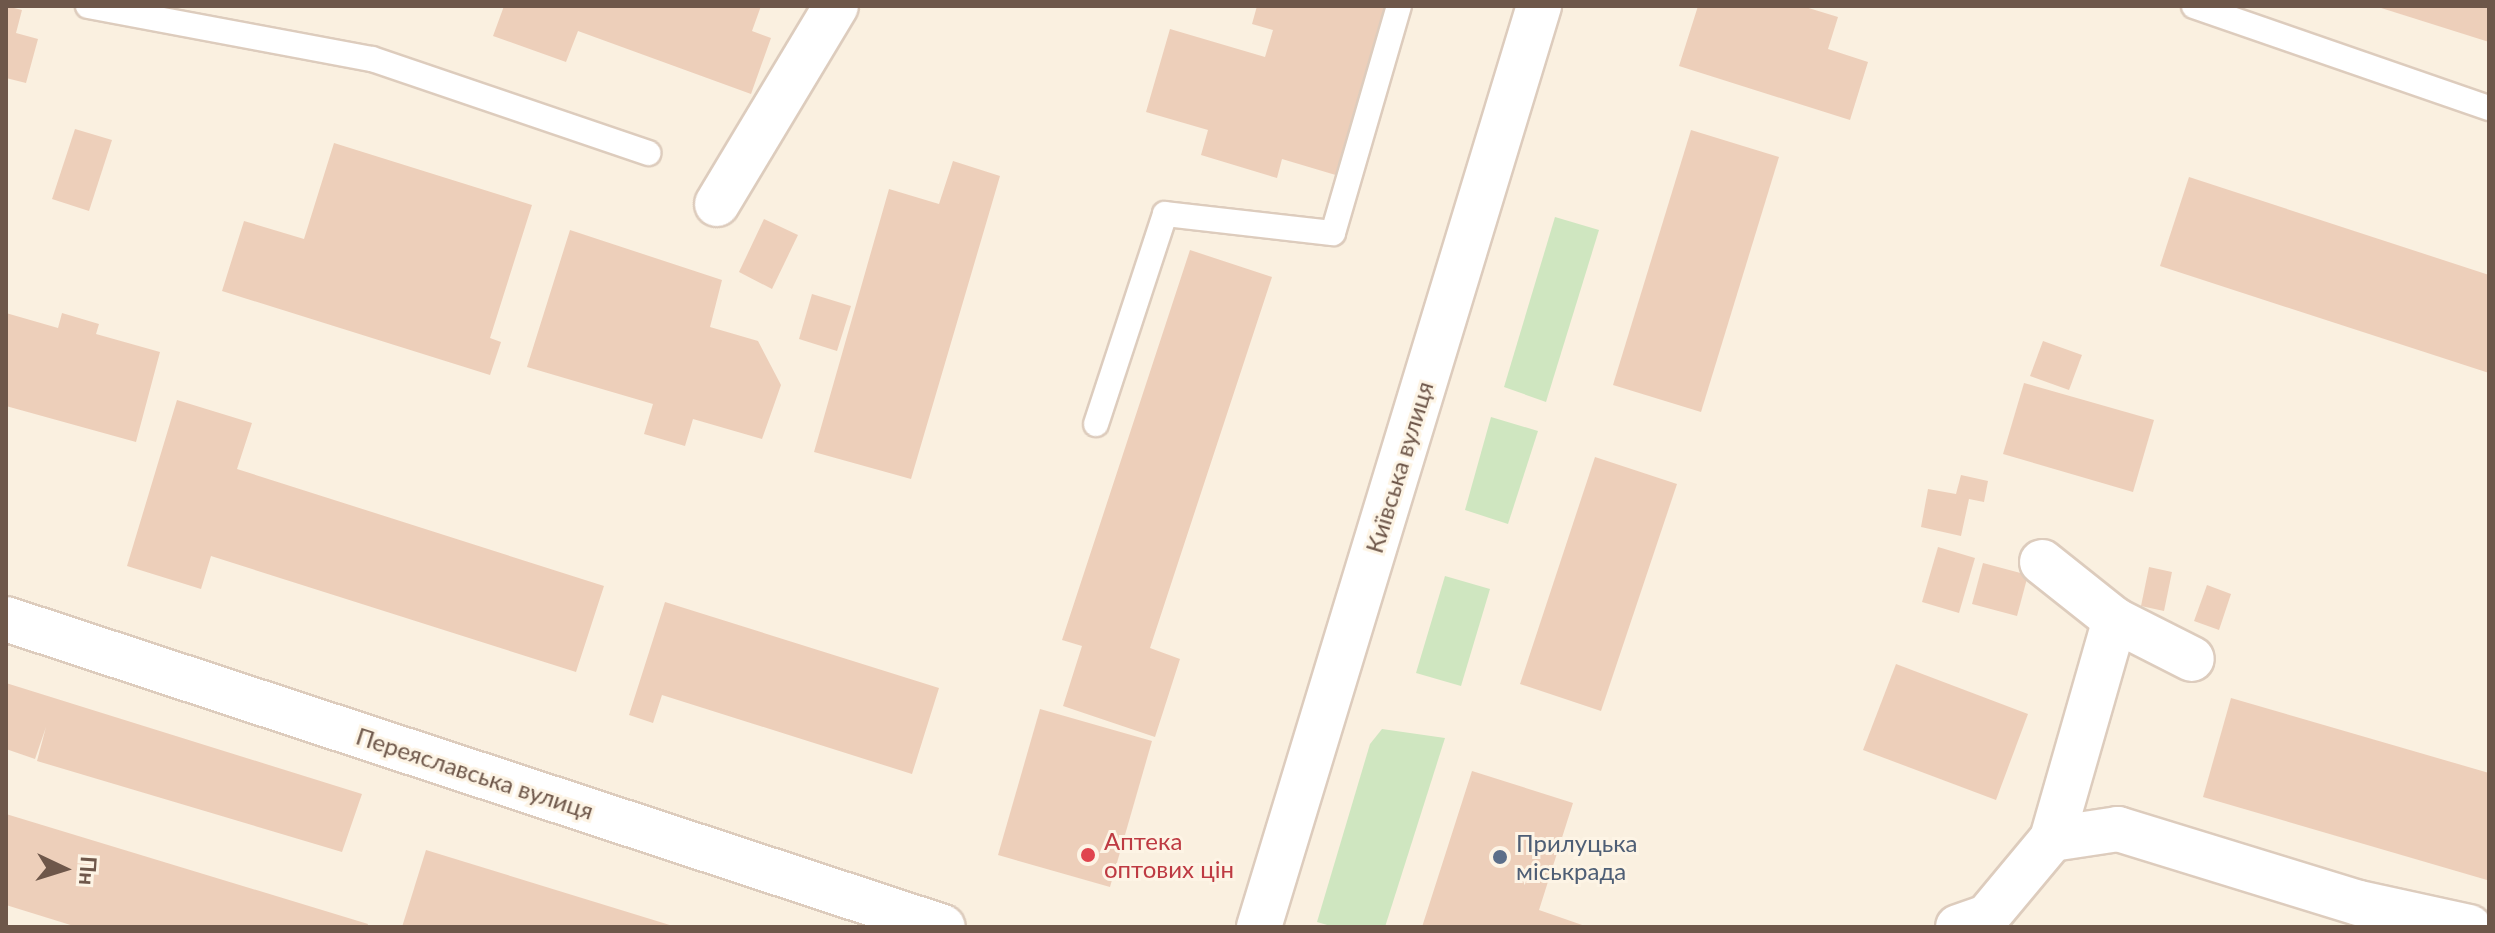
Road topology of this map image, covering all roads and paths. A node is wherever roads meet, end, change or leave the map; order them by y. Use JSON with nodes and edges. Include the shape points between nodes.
{"nodes":[{"id":1,"x":88,"y":6,"type":"edge"},
{"id":2,"x":836,"y":6,"type":"edge"},
{"id":3,"x":1399,"y":6,"type":"edge"},
{"id":4,"x":1539,"y":6,"type":"edge"},
{"id":5,"x":2194,"y":6,"type":"edge"},
{"id":6,"x":2489,"y":108,"type":"edge"},
{"id":7,"x":648,"y":153,"type":"dead end"},
{"id":8,"x":717,"y":204,"type":"dead end"},
{"id":9,"x":1096,"y":424,"type":"dead end"},
{"id":10,"x":2042,"y":562,"type":"dead end"},
{"id":11,"x":6,"y":619,"type":"edge"},
{"id":12,"x":2115,"y":620,"type":"junction"},
{"id":13,"x":2192,"y":659,"type":"dead end"},
{"id":14,"x":2052,"y":839,"type":"junction"},
{"id":15,"x":943,"y":927,"type":"edge"},
{"id":16,"x":1259,"y":927,"type":"edge"},
{"id":17,"x":1958,"y":927,"type":"edge"},
{"id":18,"x":2469,"y":927,"type":"edge"}],
"edges":[{"from":1,"to":7,"type":"lane","via":[[372,59]]},
{"from":2,"to":8,"type":"street"},
{"from":3,"to":9,"type":"lane","via":[[1333,233],[1165,214]]},
{"from":4,"to":16,"type":"street","name":"Київська вулиця"},
{"from":5,"to":6,"type":"lane"},
{"from":10,"to":12,"type":"street"},
{"from":11,"to":15,"type":"street","name":"Переяславська вулиця"},
{"from":12,"to":13,"type":"street"},
{"from":12,"to":14,"type":"street"},
{"from":14,"to":17,"type":"street","via":[[1987,917]]},
{"from":14,"to":18,"type":"street","via":[[2118,829],[2359,903]]}]}
